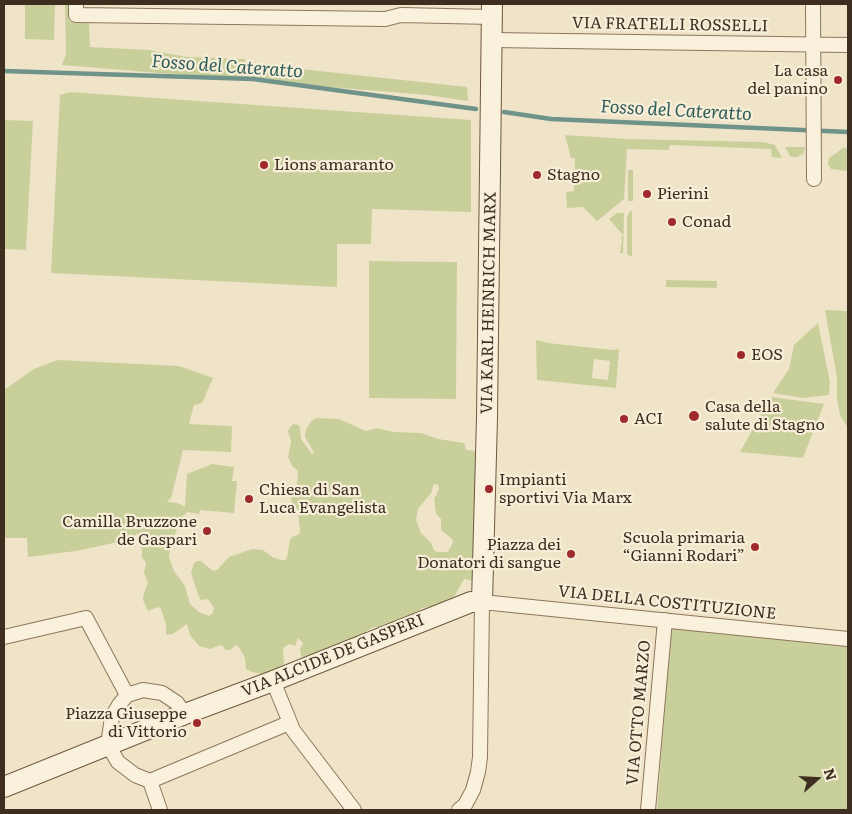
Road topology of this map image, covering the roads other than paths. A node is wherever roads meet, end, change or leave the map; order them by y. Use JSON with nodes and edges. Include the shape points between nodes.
{"nodes":[{"id":1,"x":76,"y":4,"type":"edge"},
{"id":2,"x":813,"y":4,"type":"edge"},
{"id":3,"x":492,"y":10,"type":"edge"},
{"id":4,"x":492,"y":40,"type":"junction"},
{"id":5,"x":812,"y":44,"type":"junction"},
{"id":6,"x":848,"y":45,"type":"edge"},
{"id":7,"x":814,"y":179,"type":"dead end"},
{"id":8,"x":482,"y":602,"type":"junction"},
{"id":9,"x":665,"y":620,"type":"junction"},
{"id":10,"x":4,"y":637,"type":"edge"},
{"id":11,"x":848,"y":639,"type":"edge"},
{"id":12,"x":273,"y":681,"type":"junction"},
{"id":13,"x":127,"y":695,"type":"junction"},
{"id":14,"x":185,"y":714,"type":"junction"},
{"id":15,"x":289,"y":723,"type":"junction"},
{"id":16,"x":108,"y":745,"type":"junction"},
{"id":17,"x":150,"y":781,"type":"junction"},
{"id":18,"x":4,"y":787,"type":"edge"},
{"id":19,"x":160,"y":810,"type":"edge"},
{"id":20,"x":354,"y":810,"type":"edge"},
{"id":21,"x":459,"y":810,"type":"edge"},
{"id":22,"x":648,"y":810,"type":"edge"}],
"edges":[{"from":1,"to":3,"type":"street","via":[[76,15],[385,19],[400,15]]},
{"from":2,"to":5,"type":"street"},
{"from":3,"to":4,"type":"street","name":"VIA KARL HEINRICH MARX"},
{"from":4,"to":5,"type":"street","name":"VIA FRATELLI ROSSELLI"},
{"from":4,"to":8,"type":"street","name":"VIA KARL HEINRICH MARX"},
{"from":5,"to":6,"type":"street","name":"VIA FRATELLI ROSSELLI"},
{"from":5,"to":7,"type":"street"},
{"from":8,"to":9,"type":"street","name":"VIA DELLA COSTITUZIONE"},
{"from":8,"to":12,"type":"street","name":"VIA ALCIDE DE GASPERI","via":[[470,602]]},
{"from":8,"to":21,"type":"street","via":[[480,757],[473,790]]},
{"from":9,"to":11,"type":"street","name":"VIA DELLA COSTITUZIONE"},
{"from":9,"to":22,"type":"street","name":"VIA OTTO MARZO"},
{"from":10,"to":13,"type":"street","via":[[86,618]]},
{"from":12,"to":14,"type":"street","name":"VIA ALCIDE DE GASPERI"},
{"from":12,"to":15,"type":"street"},
{"from":13,"to":14,"type":"street","via":[[143,690],[162,693],[177,703]]},
{"from":13,"to":16,"type":"street","via":[[112,717]]},
{"from":14,"to":16,"type":"street"},
{"from":15,"to":17,"type":"street"},
{"from":15,"to":20,"type":"street"},
{"from":16,"to":17,"type":"street","via":[[118,762],[134,775]]},
{"from":16,"to":18,"type":"street"},
{"from":17,"to":19,"type":"street"}]}
